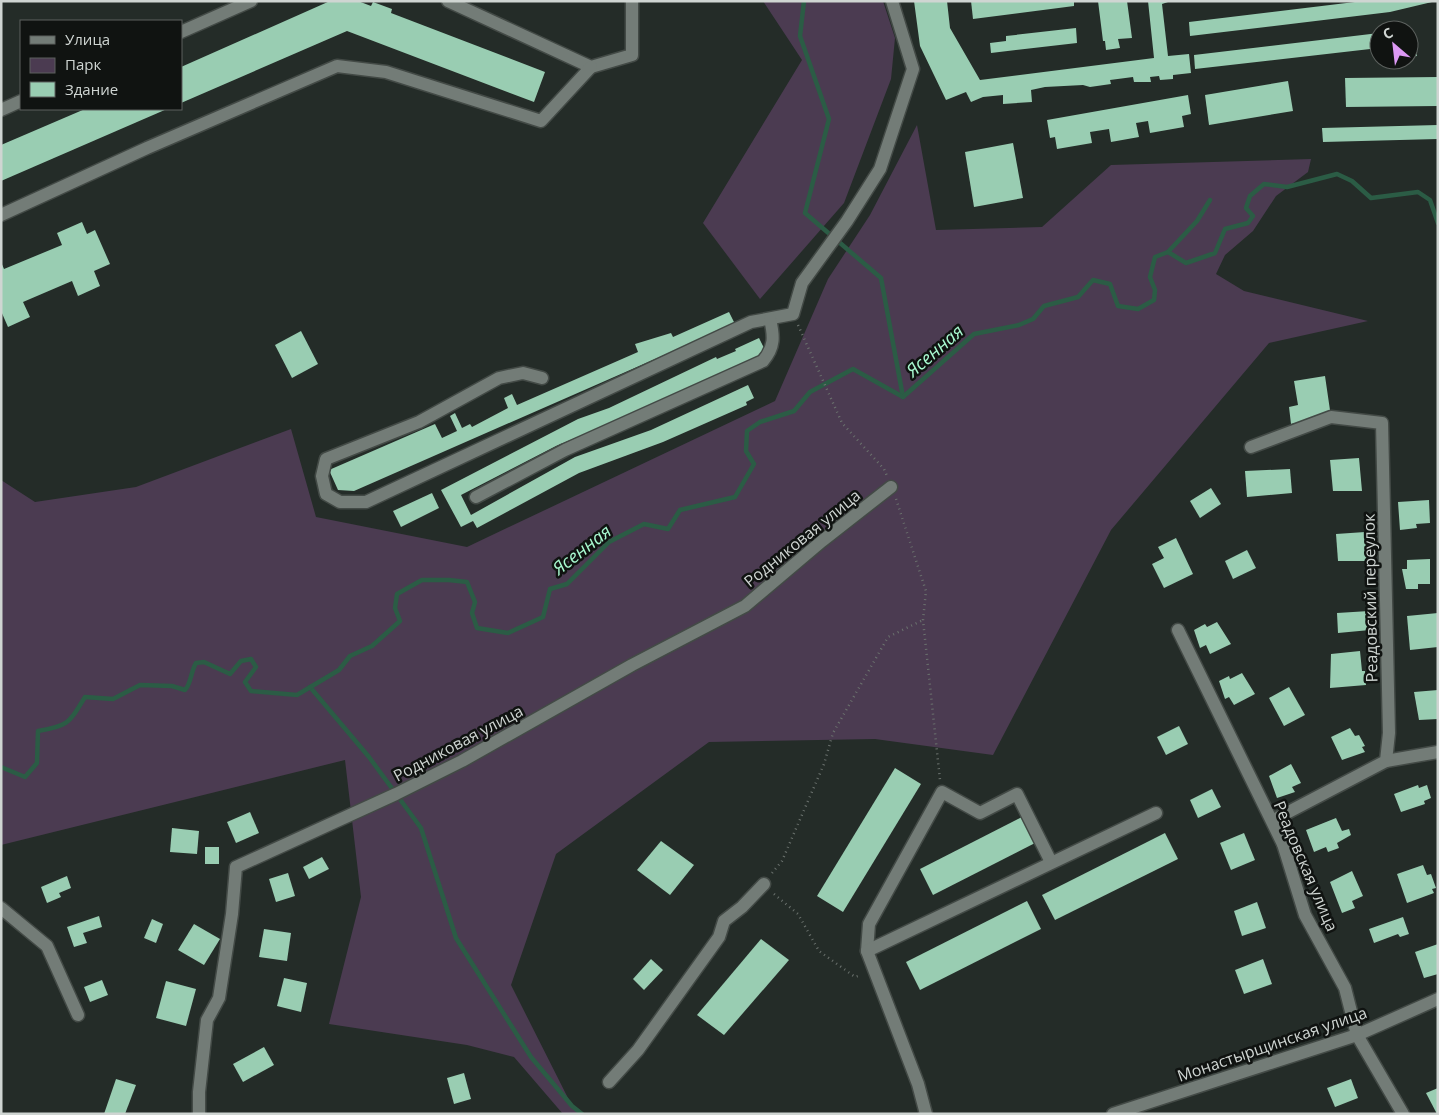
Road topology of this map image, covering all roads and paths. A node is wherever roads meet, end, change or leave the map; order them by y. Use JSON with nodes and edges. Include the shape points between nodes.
{"nodes":[{"id":1,"x":251,"y":1,"type":"edge"},
{"id":2,"x":448,"y":1,"type":"edge"},
{"id":3,"x":632,"y":1,"type":"edge"},
{"id":4,"x":892,"y":1,"type":"edge"},
{"id":5,"x":182,"y":32,"type":"edge"},
{"id":6,"x":591,"y":67,"type":"junction"},
{"id":7,"x":20,"y":101,"type":"edge"},
{"id":8,"x":1,"y":110,"type":"edge"},
{"id":9,"x":1,"y":215,"type":"edge"},
{"id":10,"x":793,"y":314,"type":"junction"},
{"id":11,"x":770,"y":319,"type":"junction"},
{"id":12,"x":542,"y":378,"type":"dead end"},
{"id":13,"x":1251,"y":447,"type":"dead end"},
{"id":14,"x":891,"y":487,"type":"junction"},
{"id":15,"x":476,"y":496,"type":"dead end"},
{"id":16,"x":923,"y":620,"type":"junction"},
{"id":17,"x":1178,"y":630,"type":"dead end"},
{"id":18,"x":1438,"y":752,"type":"edge"},
{"id":19,"x":1386,"y":761,"type":"junction"},
{"id":20,"x":942,"y":792,"type":"junction"},
{"id":21,"x":1156,"y":813,"type":"dead end"},
{"id":22,"x":1283,"y":844,"type":"junction"},
{"id":23,"x":1051,"y":862,"type":"junction"},
{"id":24,"x":764,"y":884,"type":"junction"},
{"id":25,"x":1,"y":908,"type":"edge"},
{"id":26,"x":867,"y":951,"type":"junction"},
{"id":27,"x":873,"y":971,"type":"junction"},
{"id":28,"x":1438,"y":999,"type":"edge"},
{"id":29,"x":78,"y":1015,"type":"dead end"},
{"id":30,"x":1357,"y":1035,"type":"junction"},
{"id":31,"x":609,"y":1082,"type":"dead end"},
{"id":32,"x":1141,"y":1109,"type":"edge"},
{"id":33,"x":199,"y":1114,"type":"edge"},
{"id":34,"x":926,"y":1114,"type":"edge"},
{"id":35,"x":1113,"y":1114,"type":"edge"},
{"id":36,"x":1403,"y":1114,"type":"edge"}],
"edges":[{"from":1,"to":5,"type":"street"},
{"from":2,"to":6,"type":"street"},
{"from":3,"to":6,"type":"street","via":[[632,56]]},
{"from":4,"to":10,"type":"street","via":[[913,69],[880,169],[802,283]]},
{"from":6,"to":9,"type":"street","via":[[541,121],[386,72],[337,66]]},
{"from":7,"to":8,"type":"street"},
{"from":10,"to":11,"type":"street"},
{"from":10,"to":14,"type":"path","via":[[842,423],[884,469]]},
{"from":11,"to":12,"type":"street","via":[[751,322],[366,502],[340,502],[326,494],[322,476],[326,459],[419,422],[499,378],[523,373]]},
{"from":11,"to":15,"type":"street","via":[[774,337],[771,351],[763,361],[565,450]]},
{"from":13,"to":19,"type":"street","name":"Реадовский переулок","via":[[1331,417],[1382,423],[1389,733]]},
{"from":14,"to":16,"type":"path","via":[[926,591]]},
{"from":14,"to":33,"type":"street","name":"Родниковая улица","via":[[745,606],[632,665],[462,761],[236,867],[219,998],[207,1020]]},
{"from":16,"to":20,"type":"path"},
{"from":16,"to":24,"type":"path","via":[[888,637],[833,734],[824,764],[782,861]]},
{"from":17,"to":22,"type":"street","name":"Реадовская улица"},
{"from":18,"to":19,"type":"street"},
{"from":19,"to":22,"type":"street","via":[[1279,817]]},
{"from":20,"to":23,"type":"street","via":[[980,813],[1017,794]]},
{"from":20,"to":26,"type":"street","via":[[869,924]]},
{"from":21,"to":23,"type":"street"},
{"from":22,"to":30,"type":"street","name":"Реадовская улица","via":[[1305,915],[1345,988]]},
{"from":23,"to":26,"type":"street"},
{"from":24,"to":27,"type":"path","via":[[798,914],[819,951],[855,976]]},
{"from":24,"to":31,"type":"street","via":[[742,908],[724,921],[718,937],[638,1050]]},
{"from":25,"to":29,"type":"street","via":[[47,946]]},
{"from":26,"to":27,"type":"street"},
{"from":27,"to":34,"type":"street","via":[[918,1084]]},
{"from":28,"to":30,"type":"street","name":"Монастырщинская улица"},
{"from":30,"to":32,"type":"street","name":"Монастырщинская улица"},
{"from":30,"to":36,"type":"street","name":"Реадовская улица"},
{"from":32,"to":35,"type":"street","name":"Монастырщинская улица"}]}
